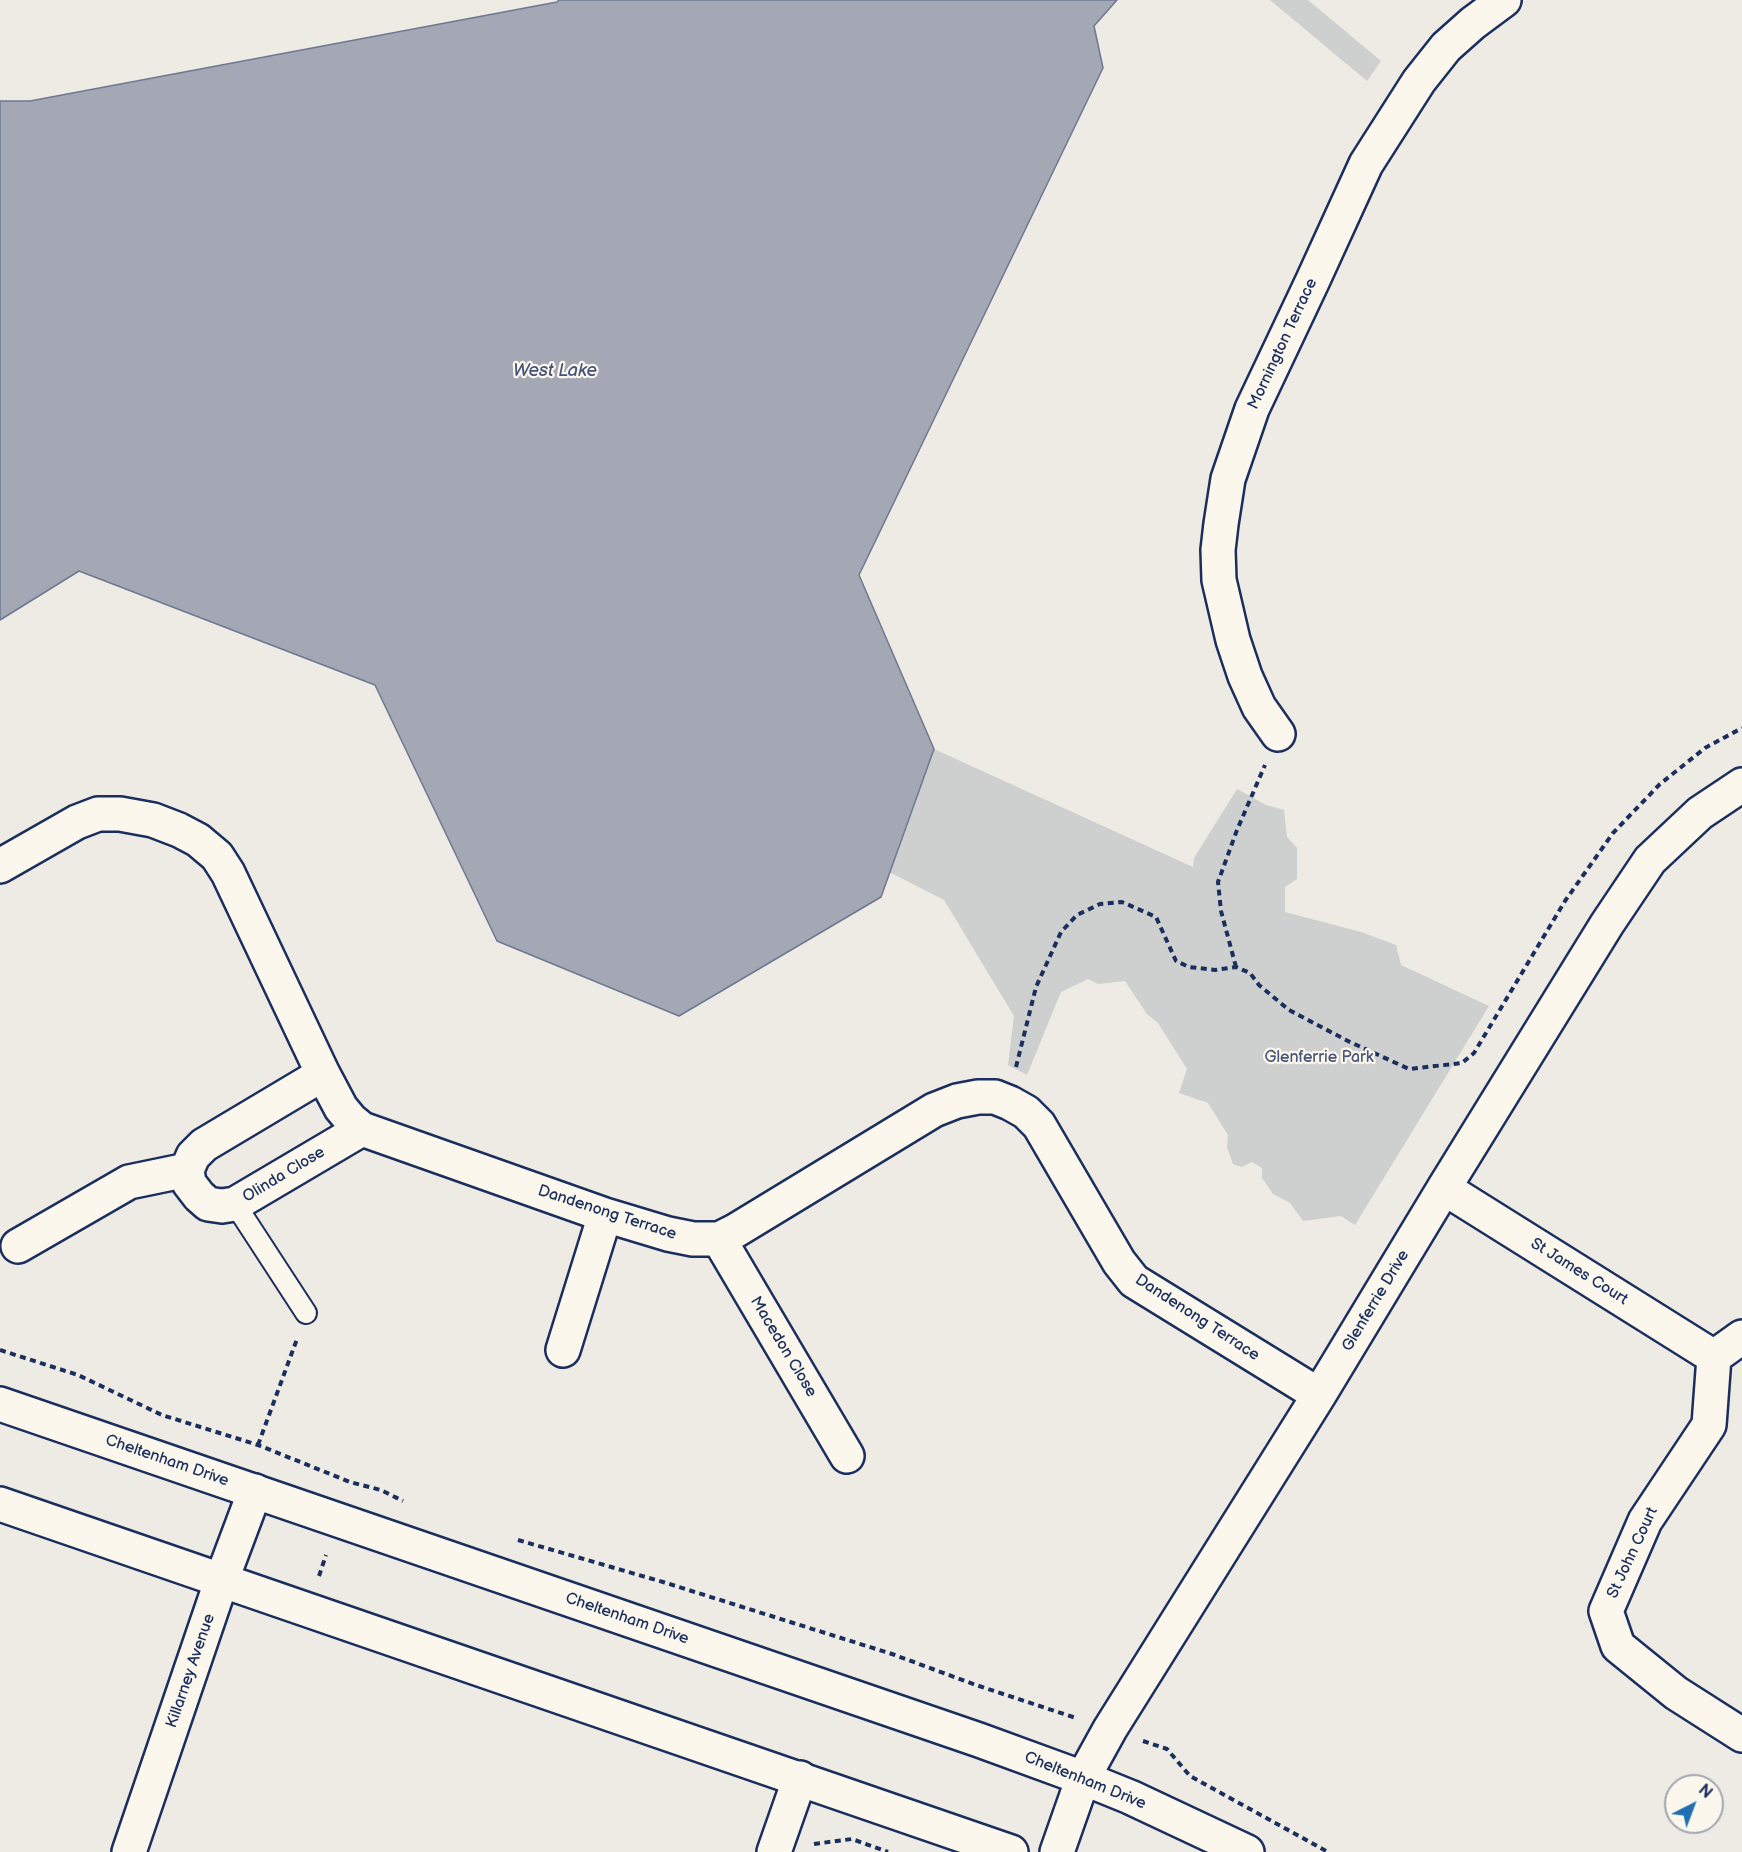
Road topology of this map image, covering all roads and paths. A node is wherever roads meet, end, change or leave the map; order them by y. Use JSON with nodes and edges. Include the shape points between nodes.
{"nodes":[{"id":1,"x":1504,"y":0,"type":"edge"},
{"id":2,"x":1742,"y":728,"type":"edge"},
{"id":3,"x":1278,"y":734,"type":"joint"},
{"id":4,"x":1742,"y":785,"type":"edge"},
{"id":5,"x":0,"y":866,"type":"edge"},
{"id":6,"x":1236,"y":967,"type":"junction"},
{"id":7,"x":323,"y":1074,"type":"junction"},
{"id":8,"x":1010,"y":1103,"type":"junction"},
{"id":9,"x":362,"y":1129,"type":"junction"},
{"id":10,"x":187,"y":1170,"type":"junction"},
{"id":11,"x":1444,"y":1188,"type":"junction"},
{"id":12,"x":236,"y":1204,"type":"junction"},
{"id":13,"x":605,"y":1215,"type":"junction"},
{"id":14,"x":719,"y":1239,"type":"junction"},
{"id":15,"x":18,"y":1246,"type":"dead end"},
{"id":16,"x":306,"y":1313,"type":"joint"},
{"id":17,"x":1742,"y":1337,"type":"edge"},
{"id":18,"x":0,"y":1350,"type":"edge"},
{"id":19,"x":563,"y":1350,"type":"dead end"},
{"id":20,"x":1714,"y":1357,"type":"junction"},
{"id":21,"x":1319,"y":1395,"type":"junction"},
{"id":22,"x":0,"y":1404,"type":"edge"},
{"id":23,"x":258,"y":1445,"type":"junction"},
{"id":24,"x":847,"y":1456,"type":"dead end"},
{"id":25,"x":255,"y":1491,"type":"junction"},
{"id":26,"x":0,"y":1504,"type":"edge"},
{"id":27,"x":410,"y":1504,"type":"dead end"},
{"id":28,"x":518,"y":1540,"type":"dead end"},
{"id":29,"x":222,"y":1579,"type":"junction"},
{"id":30,"x":1059,"y":1712,"type":"dead end"},
{"id":31,"x":1742,"y":1735,"type":"edge"},
{"id":32,"x":1167,"y":1749,"type":"dead end"},
{"id":33,"x":800,"y":1778,"type":"junction"},
{"id":34,"x":1083,"y":1778,"type":"junction"},
{"id":35,"x":806,"y":1844,"type":"dead end"},
{"id":36,"x":129,"y":1852,"type":"edge"},
{"id":37,"x":774,"y":1852,"type":"edge"},
{"id":38,"x":888,"y":1852,"type":"edge"},
{"id":39,"x":1011,"y":1852,"type":"edge"},
{"id":40,"x":1057,"y":1852,"type":"edge"},
{"id":41,"x":1247,"y":1852,"type":"edge"},
{"id":42,"x":1328,"y":1852,"type":"edge"}],
"edges":[{"from":1,"to":3,"type":"street","name":"Mornington Terrace","via":[[1446,47],[1419,81],[1366,164],[1252,409],[1228,479],[1219,580],[1245,676],[1259,707]]},
{"from":2,"to":6,"type":"path","via":[[1705,748],[1660,784],[1613,833],[1565,902],[1474,1053],[1462,1063],[1409,1069],[1289,1010],[1258,985],[1250,973]]},
{"from":3,"to":6,"type":"path","via":[[1218,882],[1221,911]]},
{"from":4,"to":11,"type":"street","name":"Glenferrie Drive","via":[[1700,813],[1650,860]]},
{"from":5,"to":7,"type":"street","name":"Dandenong Terrace","via":[[98,814],[153,820],[198,840],[217,856],[228,873]]},
{"from":6,"to":8,"type":"path","via":[[1189,967],[1176,960],[1156,917],[1122,902],[1100,904],[1077,915],[1061,932],[1036,987]]},
{"from":7,"to":9,"type":"street","name":"Dandenong Terrace","via":[[340,1107]]},
{"from":7,"to":10,"type":"street","via":[[204,1145]]},
{"from":8,"to":14,"type":"street","name":"Dandenong Terrace","via":[[995,1097],[978,1098],[934,1110]]},
{"from":8,"to":21,"type":"street","name":"Dandenong Terrace","via":[[1039,1125],[1134,1281]]},
{"from":9,"to":12,"type":"street","name":"Olinda Close"},
{"from":9,"to":13,"type":"street","name":"Dandenong Terrace"},
{"from":10,"to":12,"type":"street","name":"Olinda Close","via":[[189,1183],[208,1204]]},
{"from":10,"to":15,"type":"street","via":[[129,1182]]},
{"from":11,"to":20,"type":"street","name":"St James Court"},
{"from":11,"to":21,"type":"street","name":"Glenferrie Drive"},
{"from":12,"to":16,"type":"lane"},
{"from":13,"to":14,"type":"street","name":"Dandenong Terrace","via":[[668,1234]]},
{"from":13,"to":19,"type":"street"},
{"from":14,"to":24,"type":"street","name":"Macedon Close"},
{"from":16,"to":23,"type":"path"},
{"from":17,"to":20,"type":"street"},
{"from":18,"to":23,"type":"path","via":[[78,1375],[162,1415]]},
{"from":20,"to":31,"type":"street","name":"St John Court","via":[[1709,1425],[1644,1521],[1606,1611],[1618,1646],[1676,1693]]},
{"from":21,"to":34,"type":"street","name":"Glenferrie Drive"},
{"from":22,"to":25,"type":"street","name":"Cheltenham Drive"},
{"from":23,"to":27,"type":"path"},
{"from":25,"to":29,"type":"street","name":"Killarney Avenue"},
{"from":25,"to":34,"type":"street","name":"Cheltenham Drive"},
{"from":26,"to":29,"type":"street"},
{"from":28,"to":30,"type":"path","via":[[892,1654]]},
{"from":29,"to":33,"type":"street"},
{"from":29,"to":36,"type":"street","name":"Killarney Avenue"},
{"from":32,"to":42,"type":"path","via":[[1190,1776]]},
{"from":33,"to":37,"type":"street"},
{"from":33,"to":39,"type":"street"},
{"from":34,"to":40,"type":"street","name":"Glenferrie Drive"},
{"from":34,"to":41,"type":"street","name":"Cheltenham Drive"},
{"from":35,"to":38,"type":"path","via":[[852,1839]]}]}
